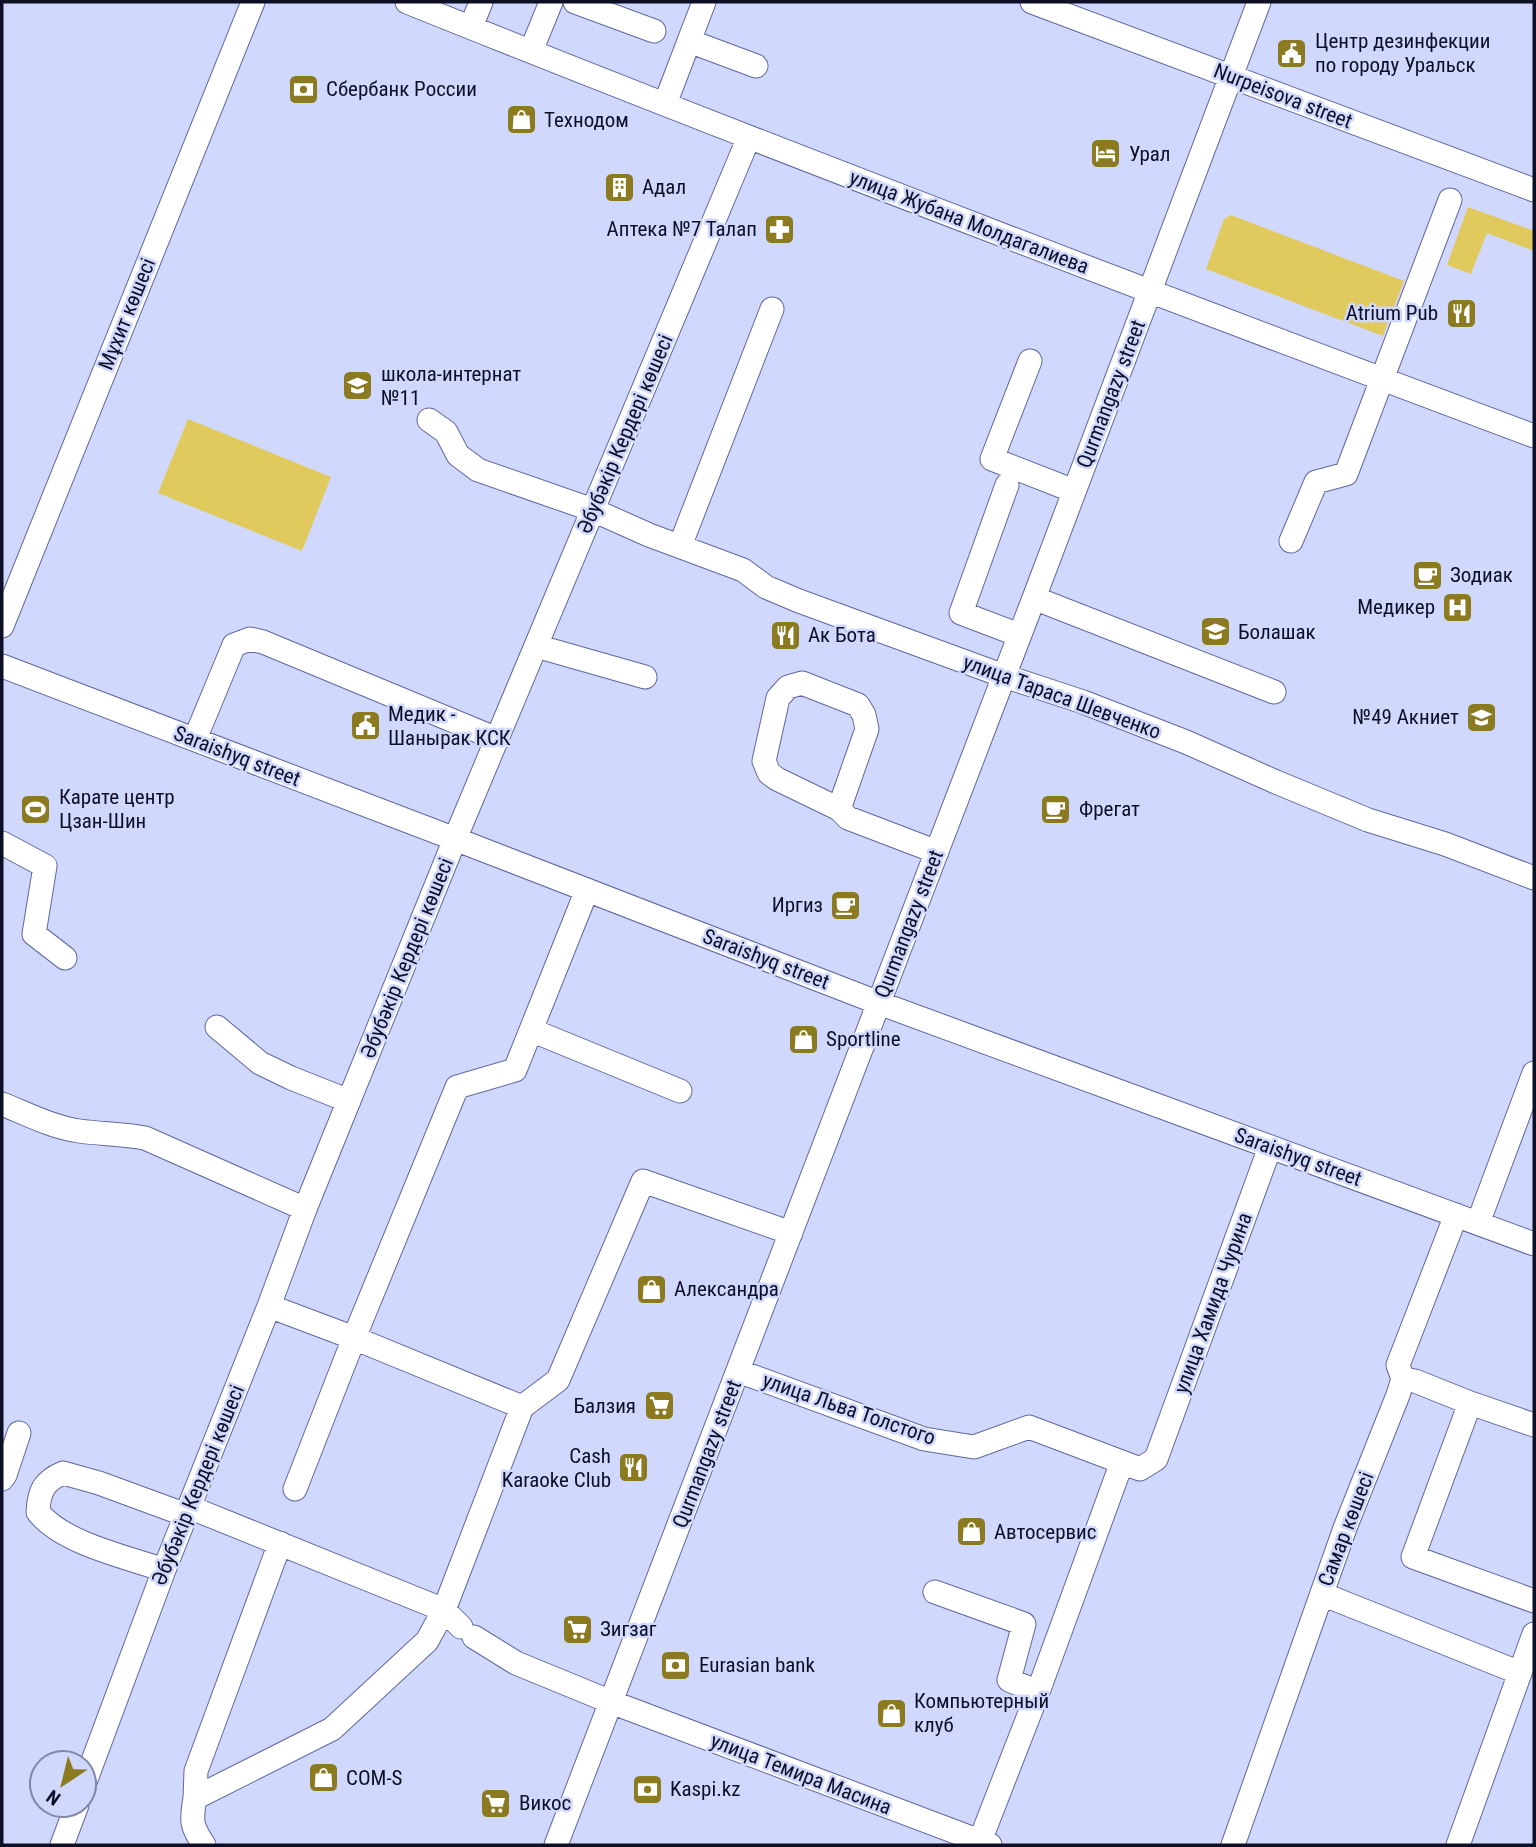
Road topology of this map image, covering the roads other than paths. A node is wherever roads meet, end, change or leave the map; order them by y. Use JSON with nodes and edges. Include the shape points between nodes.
{"nodes":[{"id":1,"x":253,"y":2,"type":"edge"},
{"id":2,"x":407,"y":2,"type":"edge"},
{"id":3,"x":481,"y":2,"type":"edge"},
{"id":4,"x":551,"y":2,"type":"edge"},
{"id":5,"x":575,"y":2,"type":"edge"},
{"id":6,"x":705,"y":2,"type":"edge"},
{"id":7,"x":1032,"y":2,"type":"edge"},
{"id":8,"x":1259,"y":2,"type":"edge"},
{"id":9,"x":471,"y":27,"type":"junction"},
{"id":10,"x":654,"y":31,"type":"dead end"},
{"id":11,"x":689,"y":41,"type":"junction"},
{"id":12,"x":531,"y":51,"type":"junction"},
{"id":13,"x":756,"y":66,"type":"dead end"},
{"id":14,"x":1230,"y":76,"type":"junction"},
{"id":15,"x":665,"y":104,"type":"junction"},
{"id":16,"x":749,"y":137,"type":"junction"},
{"id":17,"x":1534,"y":190,"type":"edge"},
{"id":18,"x":1450,"y":200,"type":"dead end"},
{"id":19,"x":1149,"y":291,"type":"junction"},
{"id":20,"x":772,"y":309,"type":"dead end"},
{"id":21,"x":1030,"y":361,"type":"dead end"},
{"id":22,"x":1382,"y":379,"type":"junction"},
{"id":23,"x":429,"y":420,"type":"dead end"},
{"id":24,"x":1534,"y":436,"type":"edge"},
{"id":25,"x":1007,"y":485,"type":"dead end"},
{"id":26,"x":1074,"y":491,"type":"junction"},
{"id":27,"x":593,"y":510,"type":"junction"},
{"id":28,"x":1291,"y":541,"type":"dead end"},
{"id":29,"x":680,"y":546,"type":"junction"},
{"id":30,"x":1034,"y":598,"type":"junction"},
{"id":31,"x":2,"y":626,"type":"edge"},
{"id":32,"x":1019,"y":635,"type":"junction"},
{"id":33,"x":536,"y":646,"type":"junction"},
{"id":34,"x":2,"y":666,"type":"edge"},
{"id":35,"x":1004,"y":676,"type":"junction"},
{"id":36,"x":645,"y":677,"type":"dead end"},
{"id":37,"x":1274,"y":692,"type":"dead end"},
{"id":38,"x":497,"y":739,"type":"junction"},
{"id":39,"x":195,"y":740,"type":"junction"},
{"id":40,"x":839,"y":808,"type":"junction"},
{"id":41,"x":455,"y":839,"type":"junction"},
{"id":42,"x":2,"y":843,"type":"edge"},
{"id":43,"x":937,"y":852,"type":"junction"},
{"id":44,"x":1534,"y":878,"type":"edge"},
{"id":45,"x":587,"y":890,"type":"junction"},
{"id":46,"x":65,"y":958,"type":"dead end"},
{"id":47,"x":879,"y":1003,"type":"junction"},
{"id":48,"x":217,"y":1027,"type":"dead end"},
{"id":49,"x":531,"y":1030,"type":"junction"},
{"id":50,"x":1534,"y":1073,"type":"edge"},
{"id":51,"x":680,"y":1091,"type":"dead end"},
{"id":52,"x":349,"y":1101,"type":"junction"},
{"id":53,"x":2,"y":1104,"type":"edge"},
{"id":54,"x":1270,"y":1147,"type":"junction"},
{"id":55,"x":305,"y":1209,"type":"junction"},
{"id":56,"x":1456,"y":1215,"type":"junction"},
{"id":57,"x":1478,"y":1223,"type":"junction"},
{"id":58,"x":791,"y":1233,"type":"junction"},
{"id":59,"x":1534,"y":1244,"type":"edge"},
{"id":60,"x":269,"y":1306,"type":"junction"},
{"id":61,"x":354,"y":1338,"type":"junction"},
{"id":62,"x":738,"y":1371,"type":"junction"},
{"id":63,"x":1403,"y":1379,"type":"junction"},
{"id":64,"x":1470,"y":1403,"type":"junction"},
{"id":65,"x":522,"y":1407,"type":"junction"},
{"id":66,"x":1534,"y":1425,"type":"edge"},
{"id":67,"x":19,"y":1433,"type":"dead end"},
{"id":68,"x":1156,"y":1459,"type":"joint"},
{"id":69,"x":1122,"y":1462,"type":"junction"},
{"id":70,"x":2,"y":1479,"type":"edge"},
{"id":71,"x":295,"y":1489,"type":"dead end"},
{"id":72,"x":188,"y":1511,"type":"junction"},
{"id":73,"x":280,"y":1544,"type":"junction"},
{"id":74,"x":164,"y":1570,"type":"junction"},
{"id":75,"x":934,"y":1592,"type":"dead end"},
{"id":76,"x":1322,"y":1594,"type":"junction"},
{"id":77,"x":1534,"y":1601,"type":"edge"},
{"id":78,"x":444,"y":1610,"type":"junction"},
{"id":79,"x":1534,"y":1634,"type":"edge"},
{"id":80,"x":1520,"y":1673,"type":"junction"},
{"id":81,"x":1038,"y":1692,"type":"junction"},
{"id":82,"x":611,"y":1702,"type":"junction"},
{"id":83,"x":97,"y":1749,"type":"edge"},
{"id":84,"x":195,"y":1798,"type":"junction"},
{"id":85,"x":71,"y":1819,"type":"edge"},
{"id":86,"x":985,"y":1843,"type":"edge"},
{"id":87,"x":62,"y":1845,"type":"edge"},
{"id":88,"x":204,"y":1845,"type":"edge"},
{"id":89,"x":556,"y":1845,"type":"edge"},
{"id":90,"x":1233,"y":1845,"type":"edge"},
{"id":91,"x":1458,"y":1845,"type":"edge"}],
"edges":[{"from":1,"to":31,"type":"street","name":"Мұхит көшесі"},
{"from":2,"to":9,"type":"street","name":"улица Жубана Молдагалиева"},
{"from":3,"to":9,"type":"street"},
{"from":4,"to":12,"type":"street"},
{"from":5,"to":10,"type":"street"},
{"from":6,"to":11,"type":"street"},
{"from":7,"to":14,"type":"street","name":"Nurpeisova street"},
{"from":8,"to":14,"type":"street","name":"Qurmangazy street"},
{"from":9,"to":12,"type":"street","name":"улица Жубана Молдагалиева"},
{"from":11,"to":13,"type":"street"},
{"from":11,"to":15,"type":"street"},
{"from":12,"to":15,"type":"street","name":"улица Жубана Молдагалиева"},
{"from":14,"to":17,"type":"street","name":"Nurpeisova street"},
{"from":14,"to":19,"type":"street","name":"Qurmangazy street"},
{"from":15,"to":16,"type":"street","name":"улица Жубана Молдагалиева"},
{"from":16,"to":19,"type":"street","name":"улица Жубана Молдагалиева"},
{"from":16,"to":27,"type":"street","name":"Әбубәкір Кердері көшесі"},
{"from":18,"to":22,"type":"street"},
{"from":19,"to":22,"type":"street","name":"улица Жубана Молдагалиева"},
{"from":19,"to":26,"type":"street","name":"Qurmangazy street"},
{"from":20,"to":29,"type":"street"},
{"from":21,"to":26,"type":"street","via":[[992,459]]},
{"from":22,"to":24,"type":"street","name":"улица Жубана Молдагалиева"},
{"from":22,"to":28,"type":"street","via":[[1346,474],[1316,482]]},
{"from":23,"to":27,"type":"street","name":"улица Тараса Шевченко","via":[[446,432],[458,455],[478,470]]},
{"from":25,"to":32,"type":"street","via":[[961,613]]},
{"from":26,"to":30,"type":"street","name":"Qurmangazy street"},
{"from":27,"to":29,"type":"street","name":"улица Тараса Шевченко"},
{"from":27,"to":33,"type":"street","name":"Әбубәкір Кердері көшесі"},
{"from":29,"to":35,"type":"street","name":"улица Тараса Шевченко","via":[[743,570],[766,587],[799,601]]},
{"from":30,"to":32,"type":"street","name":"Qurmangazy street"},
{"from":30,"to":37,"type":"street"},
{"from":32,"to":35,"type":"street","name":"Qurmangazy street"},
{"from":33,"to":36,"type":"street"},
{"from":33,"to":38,"type":"street","name":"Әбубәкір Кердері көшесі"},
{"from":34,"to":39,"type":"street","name":"Saraishyq street"},
{"from":35,"to":43,"type":"street","name":"Qurmangazy street"},
{"from":35,"to":44,"type":"street","name":"улица Тараса Шевченко","via":[[1186,742],[1368,820]]},
{"from":38,"to":39,"type":"street","via":[[250,639],[234,645]]},
{"from":38,"to":41,"type":"street","name":"Әбубәкір Кердері көшесі"},
{"from":39,"to":41,"type":"street","name":"Saraishyq street"},
{"from":40,"to":40,"type":"street","via":[[777,779],[764,761],[778,698],[788,687],[802,682],[858,705],[864,716],[867,729]]},
{"from":40,"to":43,"type":"street","via":[[848,818]]},
{"from":41,"to":45,"type":"street","name":"Saraishyq street"},
{"from":41,"to":52,"type":"street","name":"Әбубәкір Кердері көшесі"},
{"from":42,"to":46,"type":"street","via":[[45,866],[34,934]]},
{"from":43,"to":47,"type":"street","name":"Qurmangazy street"},
{"from":45,"to":47,"type":"street","name":"Saraishyq street"},
{"from":45,"to":49,"type":"street"},
{"from":47,"to":54,"type":"street","name":"Saraishyq street"},
{"from":47,"to":58,"type":"street","name":"Qurmangazy street"},
{"from":48,"to":52,"type":"street","via":[[260,1063]]},
{"from":49,"to":51,"type":"street"},
{"from":49,"to":61,"type":"street","via":[[515,1070],[457,1087]]},
{"from":50,"to":57,"type":"street"},
{"from":52,"to":55,"type":"street","name":"Әбубәкір Кердері көшесі"},
{"from":53,"to":55,"type":"street","via":[[79,1131],[145,1138]]},
{"from":54,"to":56,"type":"street","name":"Saraishyq street"},
{"from":54,"to":68,"type":"street","name":"улица Хамида Чурина"},
{"from":55,"to":60,"type":"street","name":"Әбубәкір Кердері көшесі"},
{"from":56,"to":57,"type":"street","name":"Saraishyq street"},
{"from":56,"to":63,"type":"street","name":"Самар көшесі","via":[[1398,1365]]},
{"from":57,"to":59,"type":"street","name":"Saraishyq street"},
{"from":58,"to":62,"type":"street","name":"Qurmangazy street"},
{"from":58,"to":65,"type":"street","via":[[643,1181],[558,1380]]},
{"from":60,"to":61,"type":"street"},
{"from":60,"to":72,"type":"street","name":"Әбубәкір Кердері көшесі"},
{"from":61,"to":65,"type":"street"},
{"from":61,"to":71,"type":"street"},
{"from":62,"to":69,"type":"street","name":"улица Льва Толстого","via":[[924,1439],[974,1447],[1029,1427]]},
{"from":62,"to":82,"type":"street","name":"Qurmangazy street"},
{"from":63,"to":64,"type":"street"},
{"from":63,"to":76,"type":"street","name":"Самар көшесі"},
{"from":64,"to":66,"type":"street"},
{"from":64,"to":77,"type":"street","via":[[1413,1556]]},
{"from":65,"to":78,"type":"street"},
{"from":67,"to":70,"type":"street"},
{"from":68,"to":69,"type":"street","name":"улица Льва Толстого","via":[[1140,1468]]},
{"from":69,"to":81,"type":"street"},
{"from":72,"to":73,"type":"street"},
{"from":72,"to":74,"type":"street","name":"Әбубәкір Кердері көшесі"},
{"from":72,"to":74,"type":"street","via":[[63,1473],[49,1479],[39,1496],[38,1511],[58,1531]]},
{"from":73,"to":78,"type":"street"},
{"from":73,"to":84,"type":"street","via":[[196,1771]]},
{"from":74,"to":83,"type":"street","name":"Әбубәкір Кердері көшесі"},
{"from":75,"to":81,"type":"street","via":[[1024,1623],[1009,1679]]},
{"from":76,"to":80,"type":"street"},
{"from":76,"to":90,"type":"street","name":"Самар көшесі"},
{"from":78,"to":82,"type":"street","name":"улица Темира Масина","via":[[516,1663]]},
{"from":78,"to":84,"type":"street","via":[[427,1641],[332,1729]]},
{"from":79,"to":80,"type":"street"},
{"from":80,"to":91,"type":"street"},
{"from":81,"to":86,"type":"street"},
{"from":82,"to":86,"type":"street","name":"улица Темира Масина"},
{"from":82,"to":89,"type":"street","name":"Qurmangazy street"},
{"from":84,"to":88,"type":"street","via":[[194,1829]]},
{"from":85,"to":87,"type":"street"}]}
